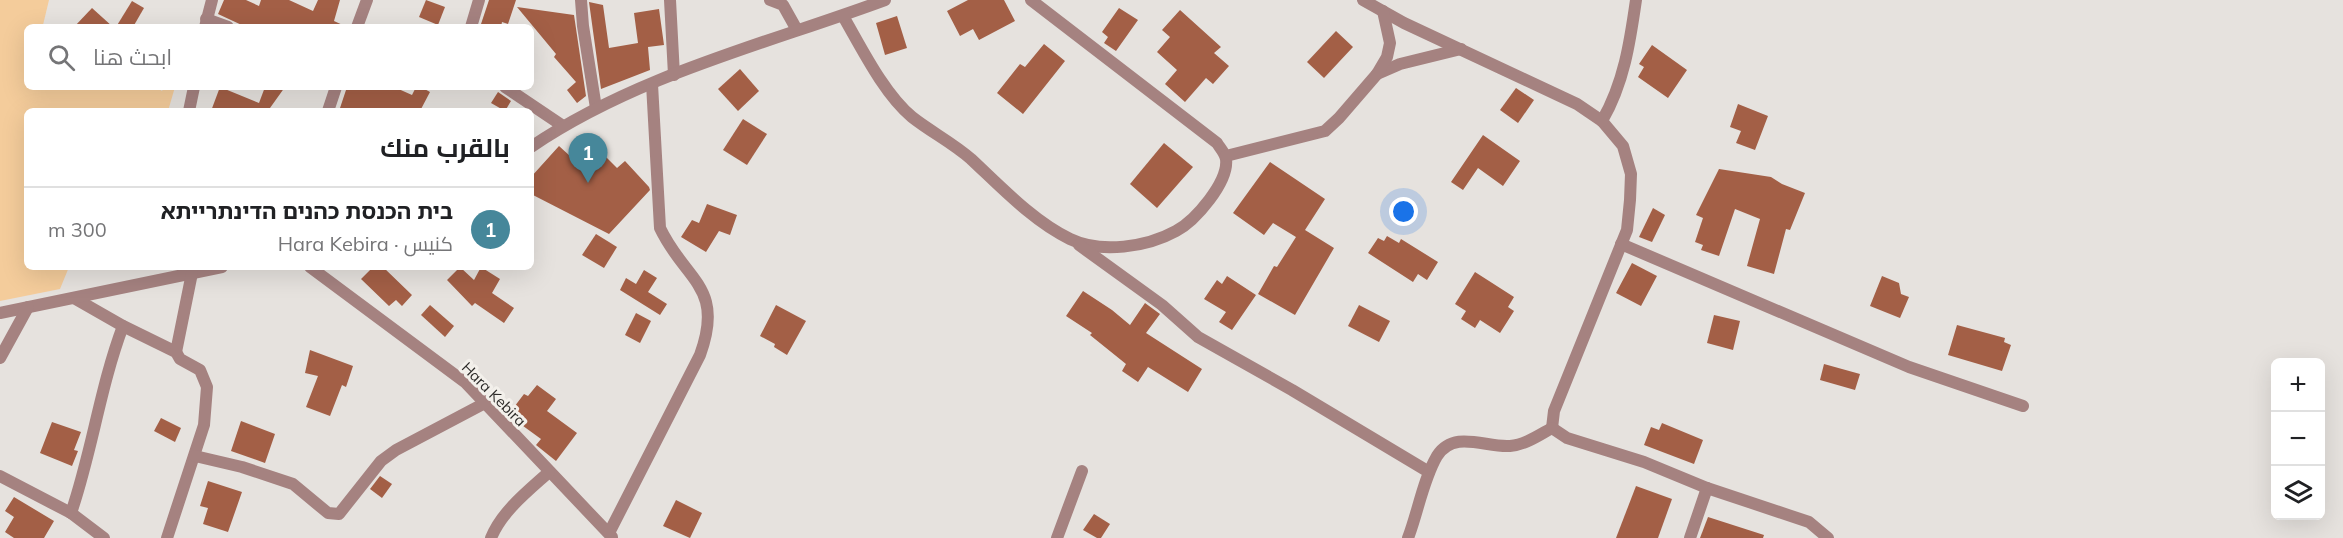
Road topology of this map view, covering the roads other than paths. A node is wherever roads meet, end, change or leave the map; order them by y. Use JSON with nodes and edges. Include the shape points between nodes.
{"nodes":[{"id":1,"x":212,"y":0,"type":"edge"},
{"id":2,"x":367,"y":0,"type":"edge"},
{"id":3,"x":479,"y":0,"type":"edge"},
{"id":4,"x":582,"y":0,"type":"edge"},
{"id":5,"x":670,"y":0,"type":"edge"},
{"id":6,"x":770,"y":0,"type":"edge"},
{"id":7,"x":885,"y":0,"type":"edge"},
{"id":8,"x":1031,"y":0,"type":"edge"},
{"id":9,"x":1363,"y":0,"type":"edge"},
{"id":10,"x":1636,"y":0,"type":"edge"},
{"id":11,"x":785,"y":2,"type":"edge"},
{"id":12,"x":1383,"y":11,"type":"junction"},
{"id":13,"x":843,"y":16,"type":"junction"},
{"id":14,"x":206,"y":23,"type":"edge"},
{"id":15,"x":358,"y":24,"type":"edge"},
{"id":16,"x":472,"y":24,"type":"edge"},
{"id":17,"x":798,"y":30,"type":"junction"},
{"id":18,"x":1461,"y":49,"type":"junction"},
{"id":19,"x":1377,"y":74,"type":"junction"},
{"id":20,"x":674,"y":75,"type":"junction"},
{"id":21,"x":652,"y":84,"type":"junction"},
{"id":22,"x":193,"y":90,"type":"edge"},
{"id":23,"x":335,"y":90,"type":"edge"},
{"id":24,"x":509,"y":90,"type":"edge"},
{"id":25,"x":190,"y":108,"type":"edge"},
{"id":26,"x":331,"y":108,"type":"edge"},
{"id":27,"x":596,"y":108,"type":"junction"},
{"id":28,"x":1602,"y":121,"type":"junction"},
{"id":29,"x":563,"y":126,"type":"junction"},
{"id":30,"x":534,"y":145,"type":"edge"},
{"id":31,"x":1226,"y":156,"type":"junction"},
{"id":32,"x":1071,"y":239,"type":"junction"},
{"id":33,"x":1621,"y":244,"type":"junction"},
{"id":34,"x":207,"y":270,"type":"edge"},
{"id":35,"x":314,"y":270,"type":"edge"},
{"id":36,"x":168,"y":272,"type":"edge"},
{"id":37,"x":192,"y":273,"type":"junction"},
{"id":38,"x":74,"y":298,"type":"junction"},
{"id":39,"x":28,"y":307,"type":"junction"},
{"id":40,"x":0,"y":313,"type":"edge"},
{"id":41,"x":123,"y":326,"type":"junction"},
{"id":42,"x":176,"y":352,"type":"junction"},
{"id":43,"x":0,"y":358,"type":"edge"},
{"id":44,"x":485,"y":403,"type":"junction"},
{"id":45,"x":2023,"y":406,"type":"dead end"},
{"id":46,"x":1552,"y":428,"type":"junction"},
{"id":47,"x":195,"y":456,"type":"junction"},
{"id":48,"x":1082,"y":471,"type":"dead end"},
{"id":49,"x":549,"y":472,"type":"junction"},
{"id":50,"x":1430,"y":472,"type":"junction"},
{"id":51,"x":0,"y":476,"type":"edge"},
{"id":52,"x":1707,"y":488,"type":"junction"},
{"id":53,"x":71,"y":513,"type":"junction"},
{"id":54,"x":611,"y":535,"type":"edge"},
{"id":55,"x":104,"y":538,"type":"edge"},
{"id":56,"x":167,"y":538,"type":"edge"},
{"id":57,"x":491,"y":538,"type":"edge"},
{"id":58,"x":1057,"y":538,"type":"edge"},
{"id":59,"x":1408,"y":538,"type":"edge"},
{"id":60,"x":1690,"y":538,"type":"edge"},
{"id":61,"x":1831,"y":538,"type":"edge"}],
"edges":[{"from":1,"to":14,"type":"street"},
{"from":2,"to":15,"type":"street"},
{"from":3,"to":16,"type":"street"},
{"from":4,"to":27,"type":"street"},
{"from":5,"to":20,"type":"street"},
{"from":6,"to":11,"type":"street"},
{"from":7,"to":13,"type":"street"},
{"from":8,"to":31,"type":"street","via":[[1217,144]]},
{"from":9,"to":12,"type":"street"},
{"from":10,"to":28,"type":"street","via":[[1621,76],[1613,103]]},
{"from":11,"to":17,"type":"street"},
{"from":12,"to":18,"type":"street"},
{"from":12,"to":19,"type":"street","via":[[1390,43]]},
{"from":13,"to":17,"type":"street"},
{"from":13,"to":32,"type":"street","via":[[882,82],[911,116],[961,150],[1044,223]]},
{"from":17,"to":20,"type":"street"},
{"from":18,"to":19,"type":"street","via":[[1400,64]]},
{"from":18,"to":28,"type":"street","via":[[1577,104]]},
{"from":19,"to":31,"type":"street","via":[[1325,131]]},
{"from":20,"to":21,"type":"street"},
{"from":21,"to":27,"type":"street"},
{"from":21,"to":54,"type":"street","via":[[660,228],[705,297],[708,327],[700,355]]},
{"from":22,"to":25,"type":"street"},
{"from":23,"to":26,"type":"street"},
{"from":24,"to":29,"type":"street"},
{"from":27,"to":29,"type":"street"},
{"from":28,"to":33,"type":"street","via":[[1623,146],[1631,174],[1627,230]]},
{"from":29,"to":30,"type":"street"},
{"from":31,"to":32,"type":"street","via":[[1226,168],[1214,194],[1177,231],[1129,246],[1093,246]]},
{"from":32,"to":50,"type":"street","via":[[1162,305],[1198,337]]},
{"from":33,"to":45,"type":"street","via":[[1909,367]]},
{"from":33,"to":46,"type":"street","via":[[1554,411]]},
{"from":34,"to":37,"type":"street"},
{"from":35,"to":44,"type":"street","name":"Hara Kebira","via":[[466,383]]},
{"from":36,"to":37,"type":"street"},
{"from":36,"to":38,"type":"street"},
{"from":37,"to":42,"type":"street"},
{"from":38,"to":39,"type":"street"},
{"from":38,"to":41,"type":"street"},
{"from":39,"to":40,"type":"street"},
{"from":39,"to":43,"type":"street"},
{"from":41,"to":42,"type":"street"},
{"from":41,"to":53,"type":"street"},
{"from":42,"to":47,"type":"street","via":[[180,359],[200,370],[207,387],[204,425]]},
{"from":44,"to":47,"type":"street","via":[[381,461],[339,514],[328,513],[293,484]]},
{"from":44,"to":49,"type":"street","name":"Hara Kebira"},
{"from":46,"to":50,"type":"street","via":[[1509,446],[1470,441],[1449,444],[1438,454]]},
{"from":46,"to":52,"type":"street","via":[[1567,438],[1644,462]]},
{"from":47,"to":56,"type":"street"},
{"from":48,"to":58,"type":"street"},
{"from":49,"to":54,"type":"street","name":"Hara Kebira"},
{"from":49,"to":57,"type":"street","via":[[516,502]]},
{"from":50,"to":59,"type":"street"},
{"from":51,"to":53,"type":"street"},
{"from":52,"to":60,"type":"street"},
{"from":52,"to":61,"type":"street","via":[[1809,522]]},
{"from":53,"to":55,"type":"street"}]}
